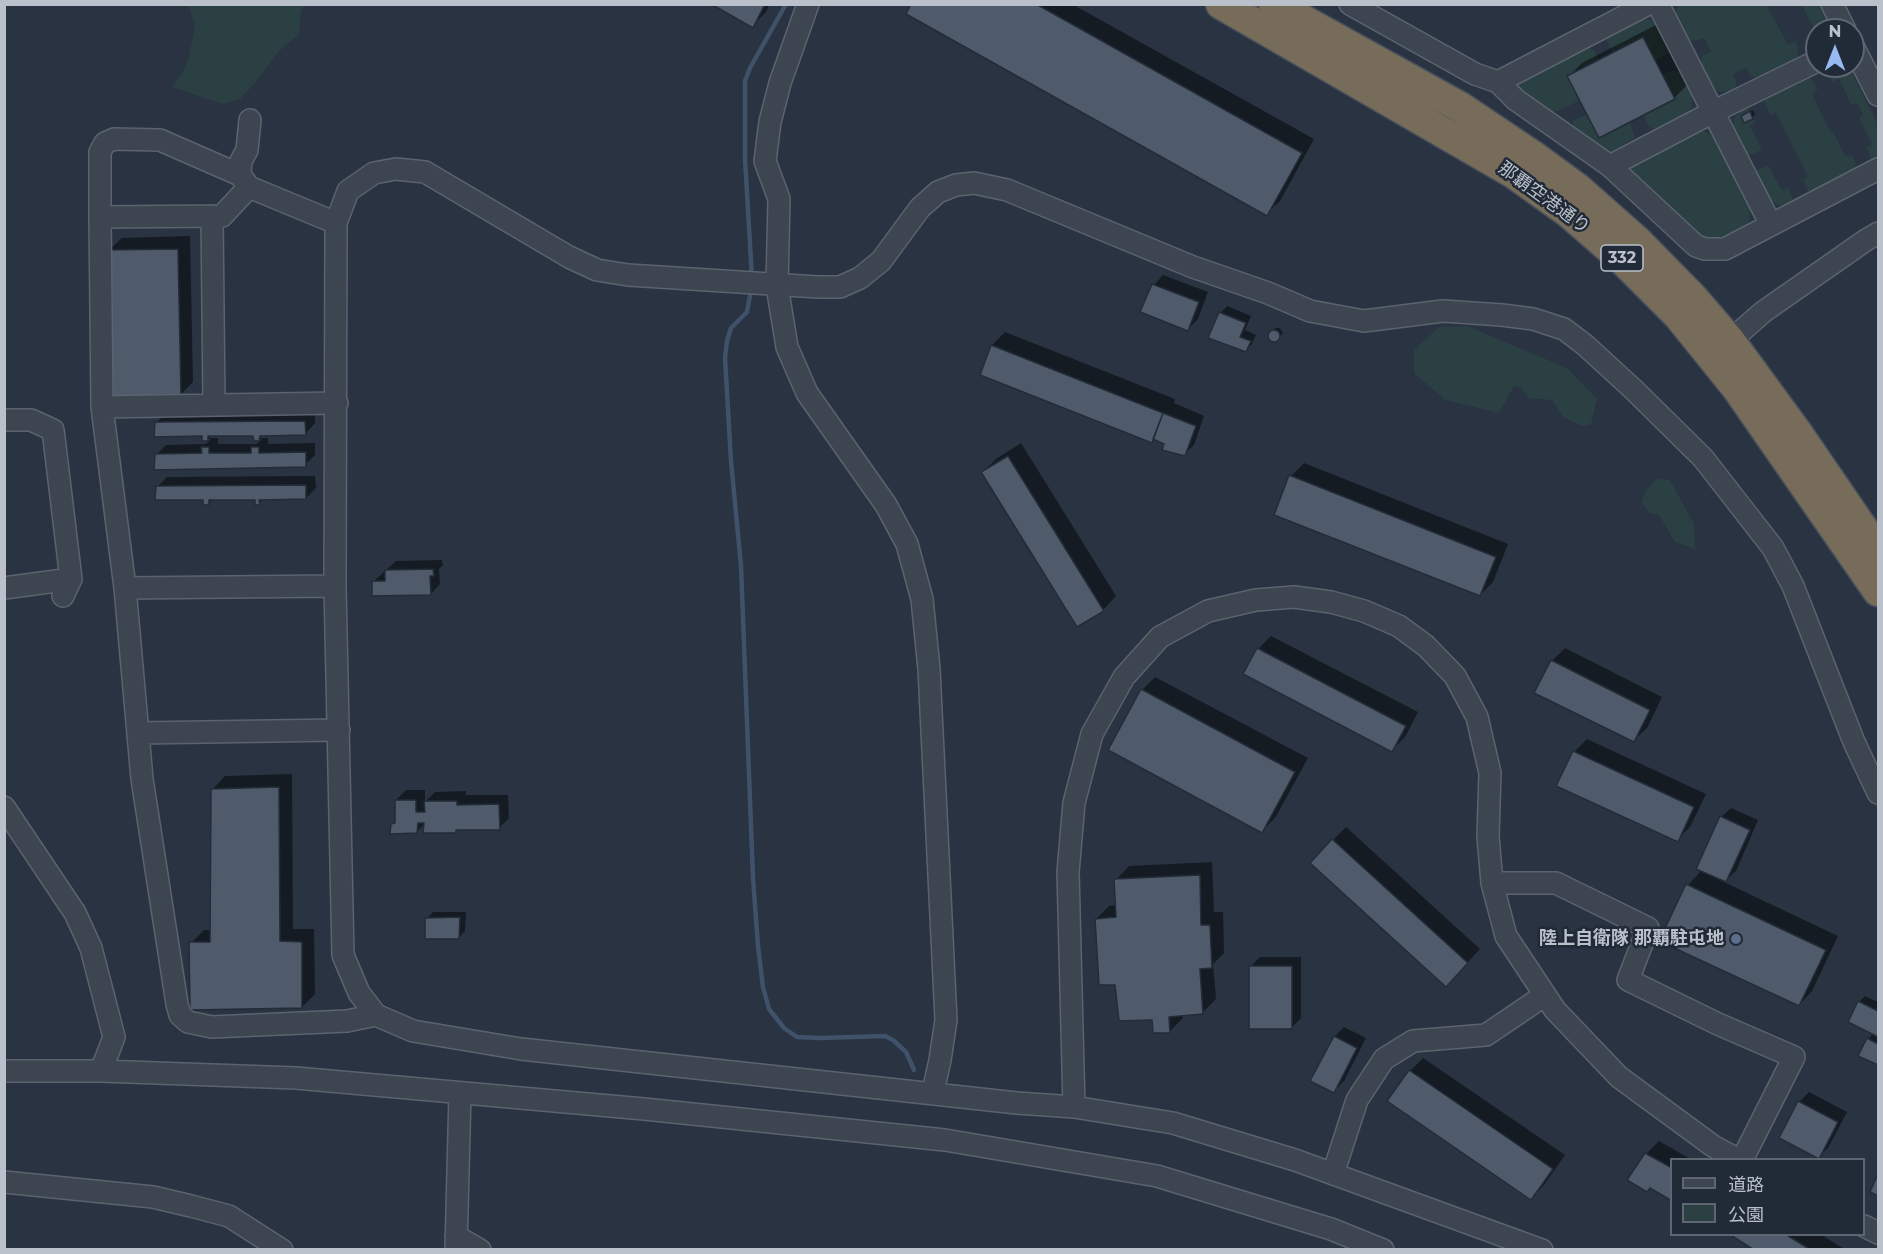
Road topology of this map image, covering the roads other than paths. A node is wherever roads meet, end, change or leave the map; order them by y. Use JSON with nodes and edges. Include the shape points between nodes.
{"nodes":[{"id":1,"x":808,"y":4,"type":"edge"},
{"id":2,"x":1221,"y":4,"type":"edge"},
{"id":3,"x":1350,"y":4,"type":"edge"},
{"id":4,"x":1648,"y":4,"type":"edge"},
{"id":5,"x":1658,"y":4,"type":"edge"},
{"id":6,"x":1832,"y":4,"type":"edge"},
{"id":7,"x":1276,"y":12,"type":"edge"},
{"id":8,"x":1839,"y":18,"type":"edge"},
{"id":9,"x":1805,"y":67,"type":"edge"},
{"id":10,"x":1865,"y":70,"type":"edge"},
{"id":11,"x":1498,"y":82,"type":"junction"},
{"id":12,"x":1878,"y":95,"type":"edge"},
{"id":13,"x":1713,"y":112,"type":"junction"},
{"id":14,"x":250,"y":120,"type":"dead end"},
{"id":15,"x":1610,"y":166,"type":"junction"},
{"id":16,"x":1878,"y":169,"type":"edge"},
{"id":17,"x":245,"y":181,"type":"junction"},
{"id":18,"x":212,"y":216,"type":"junction"},
{"id":19,"x":100,"y":217,"type":"junction"},
{"id":20,"x":336,"y":223,"type":"junction"},
{"id":21,"x":1770,"y":225,"type":"junction"},
{"id":22,"x":1878,"y":234,"type":"edge"},
{"id":23,"x":777,"y":286,"type":"junction"},
{"id":24,"x":1730,"y":341,"type":"junction"},
{"id":25,"x":337,"y":403,"type":"junction"},
{"id":26,"x":214,"y":405,"type":"junction"},
{"id":27,"x":102,"y":407,"type":"junction"},
{"id":28,"x":4,"y":420,"type":"edge"},
{"id":29,"x":1878,"y":550,"type":"edge"},
{"id":30,"x":336,"y":586,"type":"junction"},
{"id":31,"x":4,"y":588,"type":"edge"},
{"id":32,"x":125,"y":588,"type":"junction"},
{"id":33,"x":1878,"y":591,"type":"edge"},
{"id":34,"x":339,"y":730,"type":"junction"},
{"id":35,"x":138,"y":732,"type":"junction"},
{"id":36,"x":1878,"y":793,"type":"edge"},
{"id":37,"x":4,"y":807,"type":"edge"},
{"id":38,"x":1492,"y":883,"type":"junction"},
{"id":39,"x":1545,"y":995,"type":"junction"},
{"id":40,"x":376,"y":1015,"type":"junction"},
{"id":41,"x":4,"y":1071,"type":"edge"},
{"id":42,"x":101,"y":1071,"type":"junction"},
{"id":43,"x":933,"y":1092,"type":"junction"},
{"id":44,"x":460,"y":1093,"type":"junction"},
{"id":45,"x":1074,"y":1107,"type":"junction"},
{"id":46,"x":1737,"y":1158,"type":"edge"},
{"id":47,"x":1742,"y":1158,"type":"edge"},
{"id":48,"x":1333,"y":1174,"type":"junction"},
{"id":49,"x":4,"y":1182,"type":"edge"},
{"id":50,"x":456,"y":1243,"type":"edge"},
{"id":51,"x":282,"y":1250,"type":"edge"},
{"id":52,"x":480,"y":1250,"type":"edge"},
{"id":53,"x":1383,"y":1250,"type":"edge"},
{"id":54,"x":1542,"y":1250,"type":"edge"}],
"edges":[{"from":1,"to":23,"type":"lane","via":[[780,83],[765,161],[779,200]]},
{"from":2,"to":7,"type":"highway","name":"那覇空港通り","number":"332"},
{"from":3,"to":11,"type":"lane","via":[[1475,74]]},
{"from":4,"to":11,"type":"lane"},
{"from":5,"to":13,"type":"lane"},
{"from":6,"to":8,"type":"lane"},
{"from":7,"to":24,"type":"highway","name":"那覇空港通り","number":"332","via":[[1460,107],[1536,158],[1637,241]]},
{"from":7,"to":33,"type":"highway","name":"那覇空港通り","number":"332","via":[[1515,174],[1568,212],[1621,258],[1678,315],[1737,388]]},
{"from":9,"to":13,"type":"lane"},
{"from":10,"to":12,"type":"lane"},
{"from":11,"to":15,"type":"lane","via":[[1516,100]]},
{"from":13,"to":15,"type":"lane"},
{"from":13,"to":21,"type":"lane"},
{"from":14,"to":17,"type":"lane","via":[[247,150],[241,161]]},
{"from":15,"to":21,"type":"lane","via":[[1696,246],[1725,249]]},
{"from":16,"to":21,"type":"lane"},
{"from":17,"to":18,"type":"lane","via":[[222,216]]},
{"from":17,"to":19,"type":"lane","via":[[160,140],[114,139],[105,143],[100,152]]},
{"from":17,"to":20,"type":"lane"},
{"from":18,"to":19,"type":"lane"},
{"from":18,"to":26,"type":"lane"},
{"from":19,"to":27,"type":"lane"},
{"from":20,"to":23,"type":"lane","via":[[348,191],[374,173],[396,169],[424,172],[597,270]]},
{"from":20,"to":25,"type":"lane"},
{"from":22,"to":24,"type":"lane","via":[[1763,312]]},
{"from":23,"to":36,"type":"lane","via":[[840,287],[860,278],[881,261],[920,208],[938,192],[974,183],[1007,189],[1310,311],[1364,321],[1443,311],[1502,315],[1564,329],[1703,458],[1773,548],[1793,586]]},
{"from":23,"to":43,"type":"lane","via":[[788,347],[807,393],[886,505],[907,543],[922,599],[929,669],[946,1020]]},
{"from":24,"to":29,"type":"highway","name":"那覇空港通り","number":"332"},
{"from":25,"to":26,"type":"lane"},
{"from":25,"to":30,"type":"lane"},
{"from":26,"to":27,"type":"lane"},
{"from":27,"to":32,"type":"lane"},
{"from":28,"to":31,"type":"lane","via":[[31,420],[53,430],[67,587]]},
{"from":30,"to":32,"type":"lane"},
{"from":30,"to":34,"type":"lane"},
{"from":32,"to":35,"type":"lane"},
{"from":34,"to":35,"type":"lane"},
{"from":34,"to":40,"type":"lane","via":[[343,955],[359,993]]},
{"from":35,"to":40,"type":"lane","via":[[180,1015],[188,1022],[212,1027],[347,1021]]},
{"from":37,"to":42,"type":"lane","via":[[75,913],[91,948],[114,1037]]},
{"from":38,"to":39,"type":"lane","via":[[1506,936]]},
{"from":38,"to":45,"type":"lane","via":[[1488,836],[1490,773],[1477,717],[1455,676],[1426,646],[1399,626],[1331,602],[1294,597],[1256,600],[1208,611],[1160,637],[1124,677],[1092,734],[1074,803],[1068,872]]},
{"from":38,"to":47,"type":"lane","via":[[1556,883],[1648,928],[1628,980],[1794,1057]]},
{"from":39,"to":46,"type":"lane","via":[[1619,1077],[1713,1146]]},
{"from":39,"to":48,"type":"lane","via":[[1486,1035],[1413,1041],[1384,1059],[1357,1100]]},
{"from":40,"to":43,"type":"lane","via":[[412,1031],[476,1043]]},
{"from":41,"to":42,"type":"lane"},
{"from":42,"to":44,"type":"lane","via":[[296,1078]]},
{"from":43,"to":45,"type":"lane"},
{"from":44,"to":50,"type":"lane"},
{"from":44,"to":53,"type":"lane","via":[[957,1142],[1157,1176],[1330,1229]]},
{"from":45,"to":48,"type":"lane","via":[[1173,1123]]},
{"from":48,"to":54,"type":"lane"},
{"from":49,"to":51,"type":"lane","via":[[153,1197],[191,1206],[229,1216]]},
{"from":50,"to":52,"type":"lane"}]}
